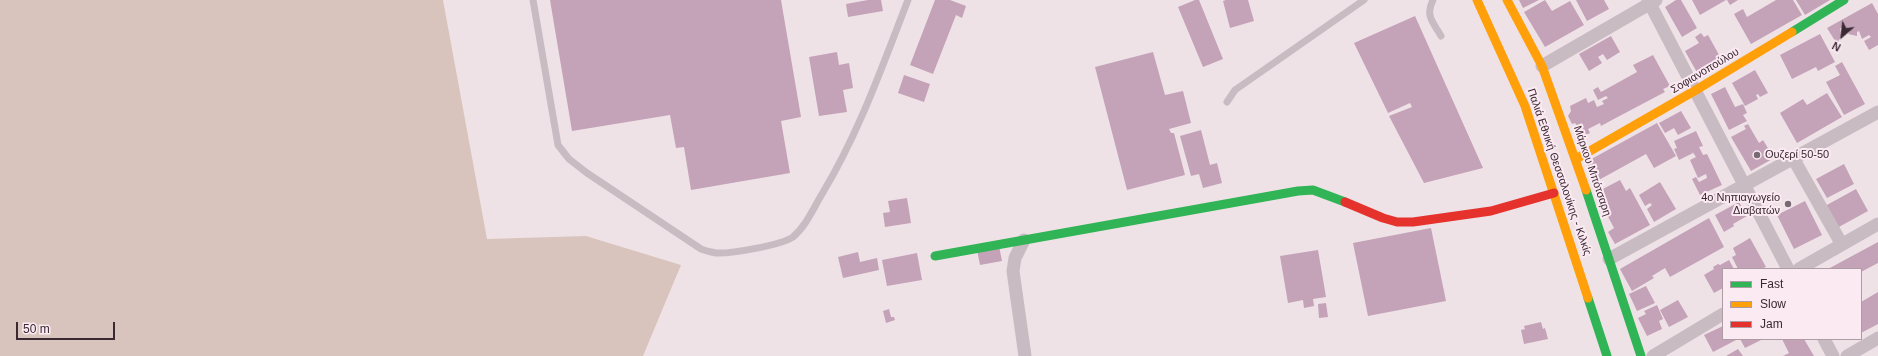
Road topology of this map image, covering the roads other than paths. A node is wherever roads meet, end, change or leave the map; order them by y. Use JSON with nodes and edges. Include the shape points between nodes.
{"nodes":[{"id":1,"x":533,"y":0,"type":"edge"},
{"id":2,"x":908,"y":0,"type":"edge"},
{"id":3,"x":1364,"y":0,"type":"edge"},
{"id":4,"x":1433,"y":0,"type":"edge"},
{"id":5,"x":1477,"y":0,"type":"edge"},
{"id":6,"x":1507,"y":0,"type":"edge"},
{"id":7,"x":1844,"y":0,"type":"edge"},
{"id":8,"x":1651,"y":1,"type":"edge"},
{"id":9,"x":1441,"y":36,"type":"dead end"},
{"id":10,"x":1542,"y":66,"type":"junction"},
{"id":11,"x":1696,"y":90,"type":"junction"},
{"id":12,"x":1227,"y":102,"type":"dead end"},
{"id":13,"x":1878,"y":112,"type":"edge"},
{"id":14,"x":1793,"y":158,"type":"junction"},
{"id":15,"x":1576,"y":159,"type":"junction"},
{"id":16,"x":1744,"y":186,"type":"junction"},
{"id":17,"x":1554,"y":193,"type":"junction"},
{"id":18,"x":1878,"y":224,"type":"edge"},
{"id":19,"x":1024,"y":240,"type":"junction"},
{"id":20,"x":1841,"y":243,"type":"junction"},
{"id":21,"x":935,"y":256,"type":"dead end"},
{"id":22,"x":1609,"y":259,"type":"junction"},
{"id":23,"x":1787,"y":268,"type":"edge"},
{"id":24,"x":1801,"y":268,"type":"edge"},
{"id":25,"x":1722,"y":315,"type":"edge"},
{"id":26,"x":1878,"y":338,"type":"edge"},
{"id":27,"x":1825,"y":340,"type":"edge"},
{"id":28,"x":1025,"y":356,"type":"edge"},
{"id":29,"x":1607,"y":356,"type":"edge"},
{"id":30,"x":1641,"y":356,"type":"edge"},
{"id":31,"x":1653,"y":356,"type":"edge"},
{"id":32,"x":1833,"y":356,"type":"edge"},
{"id":33,"x":1847,"y":356,"type":"edge"}],
"edges":[{"from":1,"to":2,"type":"lane","via":[[558,145],[569,159],[587,173],[701,249],[716,253],[736,252],[780,243],[791,238],[802,228],[840,164],[866,110]]},
{"from":3,"to":12,"type":"lane","via":[[1236,90]]},
{"from":4,"to":9,"type":"lane","via":[[1429,14]]},
{"from":5,"to":17,"type":"street","name":"Παλιά Εθνική Θεσσαλονίκης - Κιλκίς","via":[[1518,90]]},
{"from":6,"to":10,"type":"street","name":"Μάρκου Μπότσαρη"},
{"from":7,"to":11,"type":"street","name":"Σοφιανοπούλου"},
{"from":8,"to":10,"type":"street"},
{"from":8,"to":11,"type":"street"},
{"from":10,"to":15,"type":"street","name":"Μάρκου Μπότσαρη"},
{"from":11,"to":15,"type":"street","name":"Σοφιανοπούλου"},
{"from":11,"to":16,"type":"street"},
{"from":13,"to":14,"type":"street"},
{"from":14,"to":16,"type":"street"},
{"from":14,"to":20,"type":"street"},
{"from":15,"to":22,"type":"street","name":"Μάρκου Μπότσαρη"},
{"from":16,"to":22,"type":"street"},
{"from":16,"to":23,"type":"street"},
{"from":17,"to":19,"type":"street","via":[[1492,211],[1397,222],[1313,190],[1298,191]]},
{"from":17,"to":29,"type":"street","name":"Παλιά Εθνική Θεσσαλονίκης - Κιλκίς"},
{"from":18,"to":20,"type":"street"},
{"from":19,"to":21,"type":"street"},
{"from":19,"to":28,"type":"street","via":[[1013,270]]},
{"from":20,"to":24,"type":"street"},
{"from":22,"to":30,"type":"street","name":"Μάρκου Μπότσαρη"},
{"from":25,"to":31,"type":"street"},
{"from":26,"to":33,"type":"street"},
{"from":27,"to":32,"type":"street"}]}
